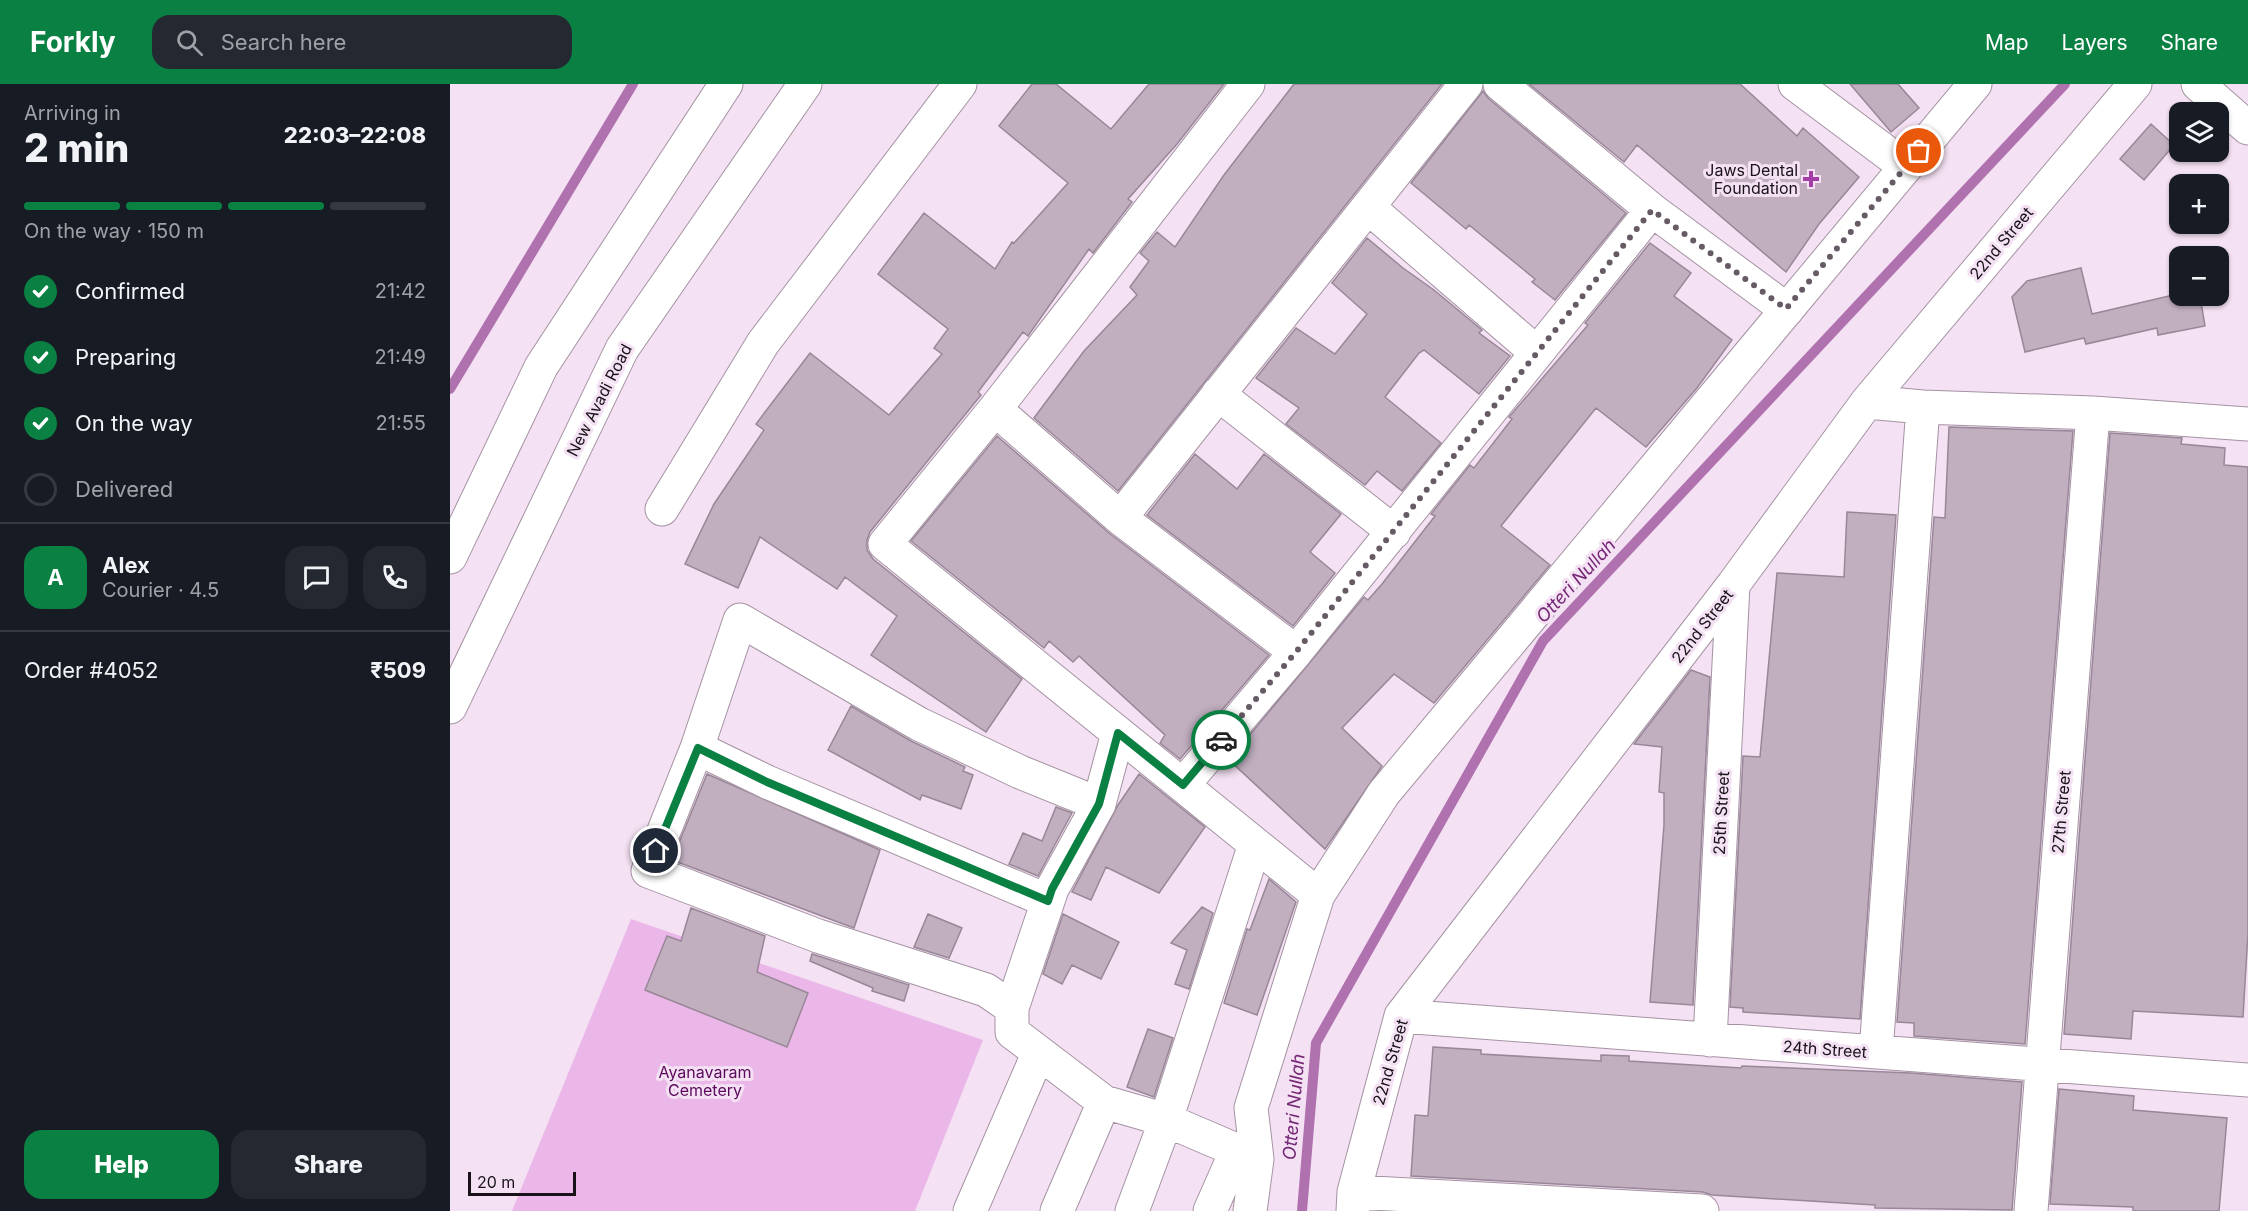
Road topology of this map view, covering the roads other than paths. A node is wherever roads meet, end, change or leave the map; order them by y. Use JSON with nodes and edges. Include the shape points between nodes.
{"nodes":[{"id":1,"x":726,"y":84,"type":"edge"},
{"id":2,"x":805,"y":84,"type":"edge"},
{"id":3,"x":960,"y":84,"type":"edge"},
{"id":4,"x":1248,"y":84,"type":"edge"},
{"id":5,"x":1466,"y":84,"type":"edge"},
{"id":6,"x":1500,"y":84,"type":"edge"},
{"id":7,"x":1795,"y":84,"type":"edge"},
{"id":8,"x":1975,"y":84,"type":"edge"},
{"id":9,"x":2135,"y":84,"type":"edge"},
{"id":10,"x":2198,"y":84,"type":"edge"},
{"id":11,"x":2248,"y":128,"type":"edge"},
{"id":12,"x":1905,"y":167,"type":"junction"},
{"id":13,"x":1368,"y":207,"type":"junction"},
{"id":14,"x":1652,"y":210,"type":"junction"},
{"id":15,"x":1786,"y":309,"type":"junction"},
{"id":16,"x":1537,"y":353,"type":"junction"},
{"id":17,"x":1218,"y":394,"type":"junction"},
{"id":18,"x":1867,"y":402,"type":"junction"},
{"id":19,"x":1923,"y":407,"type":"junction"},
{"id":20,"x":995,"y":409,"type":"junction"},
{"id":21,"x":2093,"y":413,"type":"junction"},
{"id":22,"x":2248,"y":424,"type":"edge"},
{"id":23,"x":662,"y":509,"type":"dead end"},
{"id":24,"x":1120,"y":519,"type":"junction"},
{"id":25,"x":1394,"y":532,"type":"junction"},
{"id":26,"x":450,"y":557,"type":"edge"},
{"id":27,"x":1733,"y":585,"type":"junction"},
{"id":28,"x":1296,"y":652,"type":"junction"},
{"id":29,"x":450,"y":707,"type":"edge"},
{"id":30,"x":1118,"y":733,"type":"junction"},
{"id":31,"x":698,"y":748,"type":"junction"},
{"id":32,"x":1183,"y":785,"type":"junction"},
{"id":33,"x":1099,"y":804,"type":"junction"},
{"id":34,"x":1255,"y":844,"type":"junction"},
{"id":35,"x":1318,"y":895,"type":"junction"},
{"id":36,"x":1048,"y":901,"type":"junction"},
{"id":37,"x":1012,"y":1008,"type":"junction"},
{"id":38,"x":1401,"y":1016,"type":"junction"},
{"id":39,"x":1710,"y":1041,"type":"junction"},
{"id":40,"x":1876,"y":1052,"type":"junction"},
{"id":41,"x":1038,"y":1054,"type":"junction"},
{"id":42,"x":2041,"y":1063,"type":"junction"},
{"id":43,"x":2248,"y":1080,"type":"edge"},
{"id":44,"x":1104,"y":1102,"type":"junction"},
{"id":45,"x":1166,"y":1120,"type":"junction"},
{"id":46,"x":1246,"y":1155,"type":"junction"},
{"id":47,"x":1354,"y":1202,"type":"edge"},
{"id":48,"x":1534,"y":1207,"type":"edge"},
{"id":49,"x":970,"y":1211,"type":"edge"},
{"id":50,"x":1057,"y":1211,"type":"edge"},
{"id":51,"x":1132,"y":1211,"type":"edge"},
{"id":52,"x":1210,"y":1211,"type":"edge"},
{"id":53,"x":1250,"y":1211,"type":"edge"},
{"id":54,"x":1702,"y":1211,"type":"edge"},
{"id":55,"x":2031,"y":1211,"type":"edge"}],
"edges":[{"from":1,"to":26,"type":"street","via":[[541,367]]},
{"from":2,"to":29,"type":"street","name":"New Avadi Road","via":[[622,349]]},
{"from":3,"to":23,"type":"street","via":[[763,343]]},
{"from":4,"to":20,"type":"street"},
{"from":5,"to":13,"type":"street"},
{"from":6,"to":14,"type":"street"},
{"from":7,"to":12,"type":"street"},
{"from":8,"to":12,"type":"street"},
{"from":9,"to":18,"type":"street","name":"22nd Street"},
{"from":10,"to":11,"type":"street"},
{"from":12,"to":15,"type":"street"},
{"from":13,"to":16,"type":"street"},
{"from":13,"to":17,"type":"street"},
{"from":14,"to":15,"type":"street"},
{"from":14,"to":16,"type":"street"},
{"from":15,"to":35,"type":"street","via":[[1384,793]]},
{"from":16,"to":25,"type":"street"},
{"from":17,"to":24,"type":"street"},
{"from":17,"to":25,"type":"street"},
{"from":18,"to":19,"type":"street"},
{"from":18,"to":27,"type":"street","name":"22nd Street"},
{"from":19,"to":21,"type":"street"},
{"from":19,"to":40,"type":"street"},
{"from":20,"to":24,"type":"street"},
{"from":20,"to":30,"type":"street","via":[[885,544]]},
{"from":21,"to":22,"type":"street"},
{"from":21,"to":42,"type":"street","name":"27th Street"},
{"from":24,"to":28,"type":"street"},
{"from":25,"to":28,"type":"street"},
{"from":27,"to":38,"type":"street","name":"22nd Street"},
{"from":27,"to":39,"type":"street","name":"25th Street"},
{"from":28,"to":32,"type":"street"},
{"from":30,"to":32,"type":"street"},
{"from":30,"to":33,"type":"street"},
{"from":31,"to":33,"type":"street","via":[[740,621],[919,724]]},
{"from":31,"to":36,"type":"street","via":[[767,782]]},
{"from":31,"to":37,"type":"street","via":[[648,871],[818,936],[986,990]]},
{"from":32,"to":34,"type":"street"},
{"from":33,"to":36,"type":"street"},
{"from":34,"to":35,"type":"street"},
{"from":34,"to":45,"type":"street"},
{"from":35,"to":46,"type":"street","via":[[1251,1108]]},
{"from":36,"to":37,"type":"street"},
{"from":37,"to":41,"type":"street","via":[[1012,1032]]},
{"from":38,"to":39,"type":"street","name":"24th Street"},
{"from":38,"to":47,"type":"street","name":"22nd Street"},
{"from":39,"to":40,"type":"street","name":"24th Street"},
{"from":40,"to":42,"type":"street","name":"24th Street"},
{"from":41,"to":44,"type":"street"},
{"from":41,"to":49,"type":"street"},
{"from":42,"to":43,"type":"street","name":"24th Street"},
{"from":42,"to":55,"type":"street","name":"27th Street"},
{"from":44,"to":45,"type":"street"},
{"from":44,"to":50,"type":"street"},
{"from":45,"to":46,"type":"street"},
{"from":45,"to":51,"type":"street"},
{"from":46,"to":52,"type":"street"},
{"from":46,"to":53,"type":"street"},
{"from":47,"to":48,"type":"street"},
{"from":48,"to":54,"type":"street"}]}
